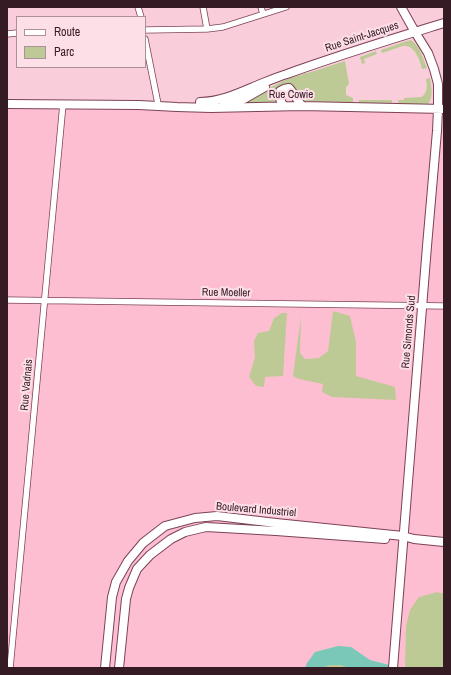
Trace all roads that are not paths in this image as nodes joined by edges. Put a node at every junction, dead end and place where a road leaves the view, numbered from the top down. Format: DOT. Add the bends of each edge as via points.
graph roads {
  1 [pos="203,7"];
  2 [pos="261,7"];
  3 [pos="286,7"];
  4 [pos="401,7"];
  5 [pos="262,14"];
  6 [pos="444,22"];
  7 [pos="208,29"];
  8 [pos="146,30"];
  9 [pos="414,32"];
  10 [pos="146,44"];
  11 [pos="288,73"];
  12 [pos="7,104"];
  13 [pos="63,104"];
  14 [pos="158,104"];
  15 [pos="139,105"];
  16 [pos="284,106"];
  17 [pos="302,106"];
  18 [pos="211,108"];
  19 [pos="441,109"];
  20 [pos="7,300"];
  21 [pos="45,301"];
  22 [pos="422,305"];
  23 [pos="444,306"];
  24 [pos="406,538"];
  25 [pos="444,542"];
  26 [pos="394,664"];
  27 [pos="10,668"];
  28 [pos="104,668"];
  29 [pos="118,668"];
  1 -- 7 [label="street"];
  2 -- 5 [label="street"];
  3 -- 5 [label="street"];
  4 -- 9 [label="street, Rue Simonds Sud"];
  5 -- 7 [label="street" via="223,27"];
  6 -- 9 [label="street, Rue Saint-Jacques"];
  7 -- 8 [label="street"];
  9 -- 11 [label="street, Rue Saint-Jacques"];
  9 -- 19 [label="street, Rue Simonds Sud" via="428,53 434,69"];
  10 -- 14 [label="street"];
  11 -- 14 [label="street, Rue Saint-Jacques" via="220,100"];
  11 -- 18 [label="street, Rue Saint-Jacques" via="244,99"];
  12 -- 13 [label="street, Rue Cowie"];
  13 -- 15 [label="street, Rue Cowie"];
  13 -- 21 [label="street, Rue Vadnais"];
  14 -- 15 [label="street, Rue Cowie"];
  15 -- 18 [label="street, Rue Cowie"];
  16 -- 17 [label="street, Rue Cowie"];
  16 -- 17 [label="street" via="279,96 280,91 289,88"];
  16 -- 18 [label="street, Rue Cowie"];
  17 -- 19 [label="street, Rue Cowie"];
  19 -- 22 [label="street, Rue Simonds Sud"];
  20 -- 21 [label="street, Rue Moeller"];
  21 -- 22 [label="street, Rue Moeller"];
  21 -- 27 [label="street, Rue Vadnais"];
  22 -- 23 [label="street, Rue Moeller"];
  22 -- 24 [label="street, Rue Simonds Sud"];
  24 -- 25 [label="street, Boulevard Industriel"];
  24 -- 26 [label="street, Rue Simonds Sud"];
  24 -- 28 [label="street, Boulevard Industriel" via="217,516 195,518 165,526 143,543 128,561 116,582"];
  24 -- 29 [label="street, Boulevard Industriel" via="206,527 171,538 137,569 129,588"];
}
